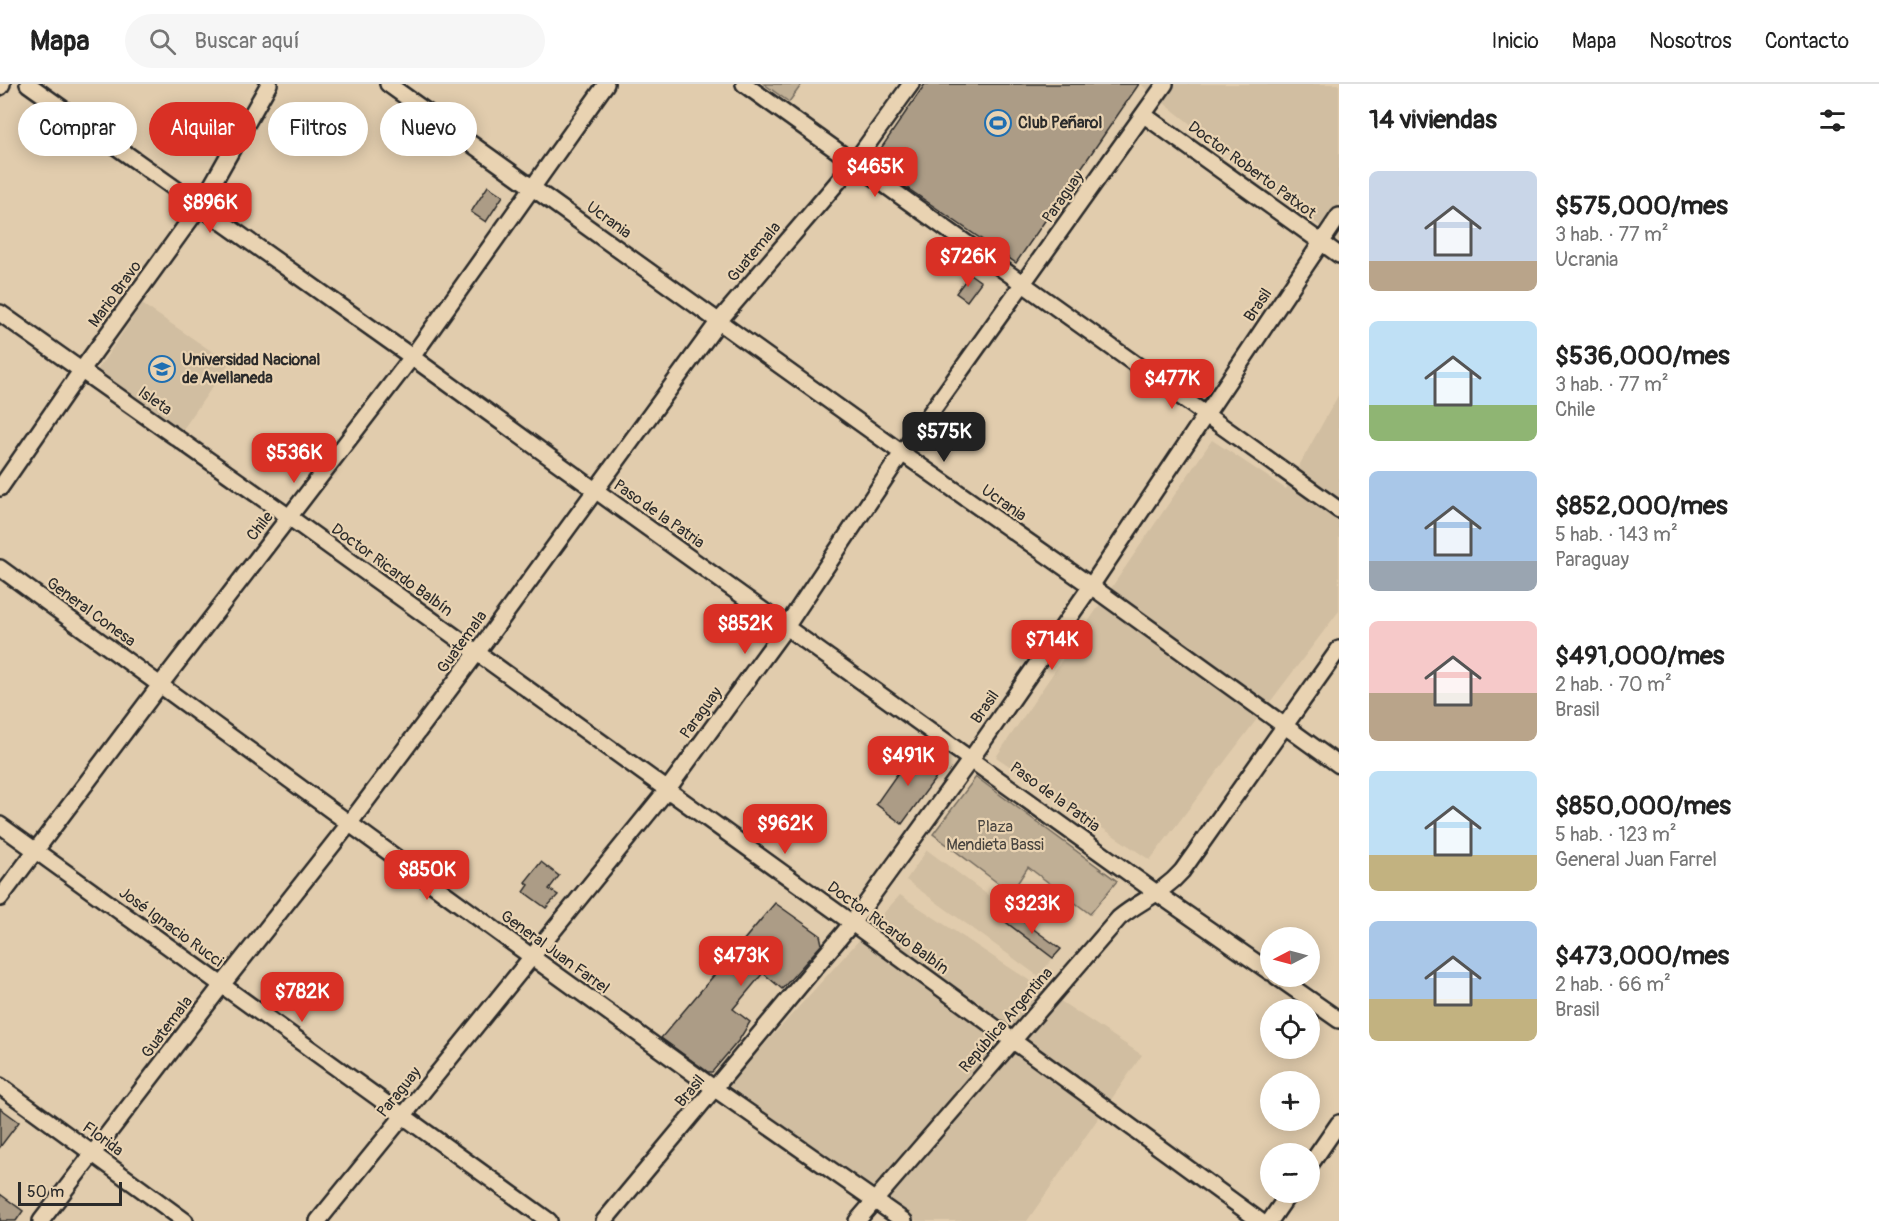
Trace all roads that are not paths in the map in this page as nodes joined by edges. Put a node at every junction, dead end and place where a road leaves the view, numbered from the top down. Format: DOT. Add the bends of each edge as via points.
graph roads {
  1 [pos="28,84"];
  2 [pos="269,84"];
  3 [pos="388,84"];
  4 [pos="606,84"];
  5 [pos="744,84"];
  6 [pos="911,84"];
  7 [pos="1165,84"];
  8 [pos="1144,115"];
  9 [pos="854,163"];
  10 [pos="532,187"];
  11 [pos="200,206"];
  12 [pos="1339,216"];
  13 [pos="1321,242"];
  14 [pos="1339,255"];
  15 [pos="1024,284"];
  16 [pos="0,313"];
  17 [pos="719,321"];
  18 [pos="412,357"];
  19 [pos="81,371"];
  20 [pos="1207,415"];
  21 [pos="902,453"];
  22 [pos="0,488"];
  23 [pos="594,490"];
  24 [pos="1339,510"];
  25 [pos="289,517"];
  26 [pos="0,568"];
  27 [pos="1091,586"];
  28 [pos="786,627"];
  29 [pos="1339,649"];
  30 [pos="476,654"];
  31 [pos="160,685"];
  32 [pos="1284,726"];
  33 [pos="971,759"];
  34 [pos="1339,765"];
  35 [pos="667,790"];
  36 [pos="349,824"];
  37 [pos="0,825"];
  38 [pos="35,851"];
  39 [pos="1158,894"];
  40 [pos="0,898"];
  41 [pos="852,923"];
  42 [pos="532,957"];
  43 [pos="1260,965"];
  44 [pos="222,985"];
  45 [pos="1292,987"];
  46 [pos="1339,1020"];
  47 [pos="1013,1040"];
  48 [pos="0,1086"];
  49 [pos="715,1089"];
  50 [pos="403,1116"];
  51 [pos="1339,1123"];
  52 [pos="1320,1151"];
  53 [pos="93,1154"];
  54 [pos="874,1200"];
  55 [pos="1282,1203"];
  56 [pos="41,1221"];
  57 [pos="185,1221"];
  58 [pos="318,1221"];
  59 [pos="549,1221"];
  60 [pos="604,1221"];
  61 [pos="857,1221"];
  62 [pos="904,1221"];
  63 [pos="1260,1221"];
  64 [pos="1270,1221"];
  1 -- 11 [label="street, Paso de la Patria"];
  2 -- 11 [label="street, Mario Bravo"];
  3 -- 10 [label="street, Ucrania"];
  4 -- 10 [label="street, Chile"];
  5 -- 9 [label="street"];
  6 -- 9 [label="street, Guatemala"];
  7 -- 8 [label="street, Paraguay"];
  8 -- 13 [label="street, Doctor Roberto Patxot"];
  8 -- 15 [label="street, Paraguay"];
  9 -- 15 [label="street"];
  9 -- 17 [label="street, Guatemala"];
  10 -- 17 [label="street, Ucrania"];
  10 -- 18 [label="street, Chile"];
  11 -- 18 [label="street, Paso de la Patria"];
  11 -- 19 [label="street, Mario Bravo"];
  12 -- 13 [label="street, Brasil"];
  13 -- 14 [label="street, Doctor Roberto Patxot"];
  13 -- 20 [label="street, Brasil"];
  15 -- 20 [label="street"];
  15 -- 21 [label="street, Paraguay"];
  16 -- 19 [label="street, Isleta"];
  17 -- 21 [label="street, Ucrania"];
  17 -- 23 [label="street, Guatemala"];
  18 -- 23 [label="street, Paso de la Patria"];
  18 -- 25 [label="street, Chile"];
  19 -- 22 [label="street, Mario Bravo"];
  19 -- 25 [label="street, Isleta"];
  20 -- 24 [label="street"];
  20 -- 27 [label="street, Brasil"];
  21 -- 27 [label="street, Ucrania"];
  21 -- 28 [label="street, Paraguay"];
  23 -- 28 [label="street, Paso de la Patria"];
  23 -- 30 [label="street, Guatemala"];
  25 -- 30 [label="street, Doctor Ricardo Balbín"];
  25 -- 31 [label="street, Chile"];
  26 -- 31 [label="street, General Conesa"];
  27 -- 32 [label="street, Ucrania"];
  27 -- 33 [label="street, Brasil"];
  28 -- 33 [label="street, Paso de la Patria"];
  28 -- 35 [label="street, Paraguay"];
  29 -- 32 [label="street, República Argentina"];
  30 -- 35 [label="street, Doctor Ricardo Balbín"];
  30 -- 36 [label="street, Guatemala"];
  31 -- 36 [label="street, General Juan Farrel"];
  31 -- 38 [label="street, Chile"];
  32 -- 34 [label="street, Ucrania"];
  32 -- 39 [label="street, República Argentina" via="1182,871"];
  33 -- 39 [label="street, Paso de la Patria"];
  33 -- 41 [label="street, Brasil"];
  35 -- 41 [label="street, Doctor Ricardo Balbín"];
  35 -- 42 [label="street, Paraguay"];
  36 -- 42 [label="street, General Juan Farrel"];
  36 -- 44 [label="street, Guatemala"];
  37 -- 38 [label="street, José Ignacio Rucci"];
  38 -- 40 [label="street, Chile"];
  38 -- 44 [label="street, José Ignacio Rucci"];
  39 -- 43 [label="street, Paso de la Patria"];
  39 -- 47 [label="street, República Argentina" via="1119,918"];
  41 -- 47 [label="street, Doctor Ricardo Balbín"];
  41 -- 49 [label="street, Brasil"];
  42 -- 49 [label="street, General Juan Farrel"];
  42 -- 50 [label="street, Paraguay"];
  44 -- 50 [label="street, José Ignacio Rucci"];
  44 -- 53 [label="street, Guatemala"];
  45 -- 46 [label="street"];
  47 -- 54 [label="street, República Argentina"];
  47 -- 63 [label="street, Doctor Ricardo Balbín"];
  48 -- 53 [label="street, Florida"];
  49 -- 54 [label="street, General Juan Farrel"];
  49 -- 60 [label="street, Brasil"];
  50 -- 58 [label="street, Paraguay"];
  50 -- 59 [label="street, José Ignacio Rucci"];
  51 -- 52 [label="street"];
  53 -- 56 [label="street, Guatemala"];
  53 -- 57 [label="street, Florida"];
  54 -- 61 [label="street, República Argentina"];
  54 -- 62 [label="street, General Juan Farrel"];
  55 -- 64 [label="street"];
}
